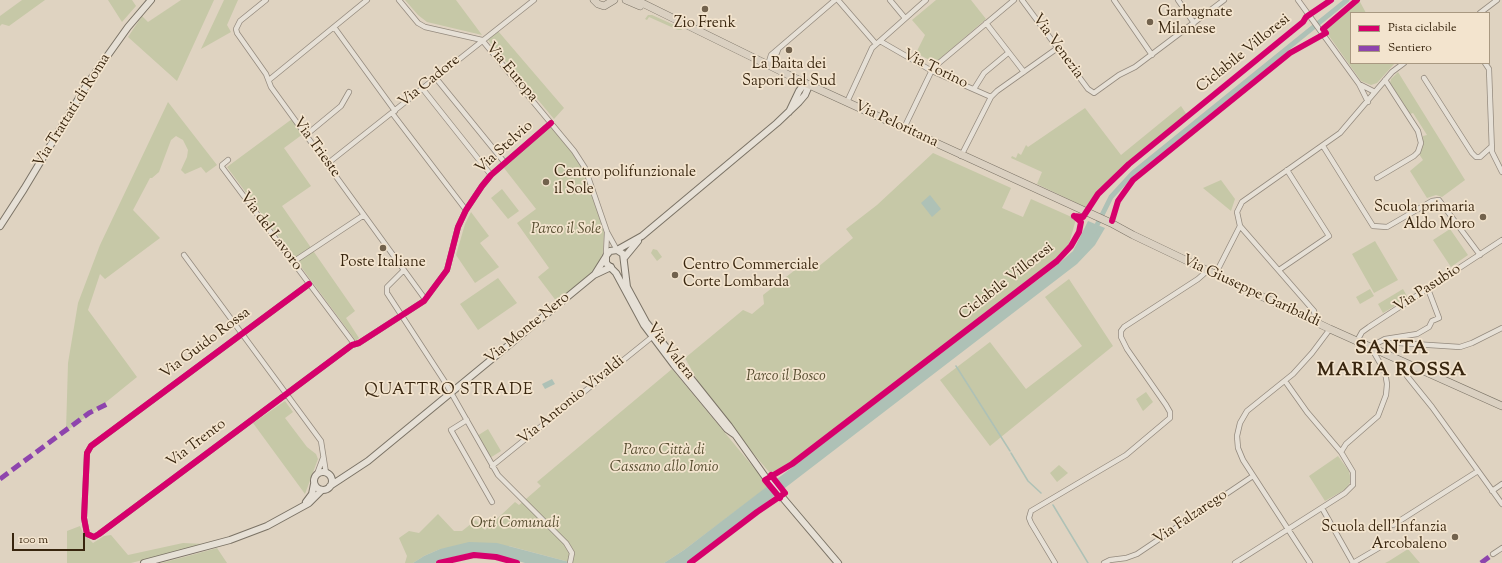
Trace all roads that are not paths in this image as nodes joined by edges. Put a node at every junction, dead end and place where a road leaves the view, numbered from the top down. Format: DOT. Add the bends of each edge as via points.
graph roads {
  1 [pos="151,0"];
  2 [pos="266,0"];
  3 [pos="367,0"];
  4 [pos="399,0"];
  5 [pos="534,0"];
  6 [pos="594,0"];
  7 [pos="615,0"];
  8 [pos="626,0"];
  9 [pos="639,0"];
  10 [pos="825,0"];
  11 [pos="835,0"];
  12 [pos="838,0"];
  13 [pos="890,0"];
  14 [pos="926,0"];
  15 [pos="1014,0"];
  16 [pos="1022,0"];
  17 [pos="1114,0"];
  18 [pos="1178,0"];
  19 [pos="1224,0"];
  20 [pos="1298,0"];
  21 [pos="1498,0"];
  22 [pos="829,5"];
  23 [pos="1481,12"];
  24 [pos="905,18"];
  25 [pos="986,23"];
  26 [pos="1194,23"];
  27 [pos="334,27"];
  28 [pos="707,35"];
  29 [pos="482,40"];
  30 [pos="878,42"];
  31 [pos="1059,47"];
  32 [pos="1008,53"];
  33 [pos="1152,55"];
  34 [pos="1403,64"];
  35 [pos="1486,64"];
  36 [pos="768,65"];
  37 [pos="932,70"];
  38 [pos="1024,72"];
  39 [pos="435,77"];
  40 [pos="1424,78"];
  41 [pos="269,80"];
  42 [pos="1385,80"];
  43 [pos="805,83"];
  44 [pos="1359,84"];
  45 [pos="422,88"];
  46 [pos="974,89"];
  47 [pos="349,92"];
  48 [pos="1375,92"];
  49 [pos="991,97"];
  50 [pos="847,102"];
  51 [pos="1368,102"];
  52 [pos="394,112"];
  53 [pos="552,123"];
  54 [pos="904,128"];
  55 [pos="306,135"];
  56 [pos="1323,146"];
  57 [pos="1491,147"];
  58 [pos="962,156"];
  59 [pos="228,160"];
  60 [pos="328,164"];
  61 [pos="505,164"];
  62 [pos="1287,170"];
  63 [pos="1502,171"];
  64 [pos="491,175"];
  65 [pos="1377,178"];
  66 [pos="466,210"];
  67 [pos="364,215"];
  68 [pos="1110,225"];
  69 [pos="0,226"];
  70 [pos="1240,226"];
  71 [pos="607,232"];
  72 [pos="642,236"];
  73 [pos="1502,240"];
  74 [pos="617,250"];
  75 [pos="184,255"];
  76 [pos="1478,255"];
  77 [pos="606,256"];
  78 [pos="624,260"];
  79 [pos="293,262"];
  80 [pos="611,268"];
  81 [pos="404,270"];
  82 [pos="1279,270"];
  83 [pos="1207,271"];
  84 [pos="594,275"];
  85 [pos="1215,275"];
  86 [pos="309,284"];
  87 [pos="1428,289"];
  88 [pos="425,299"];
  89 [pos="402,315"];
  90 [pos="1316,322"];
  91 [pos="1502,328"];
  92 [pos="1330,329"];
  93 [pos="242,333"];
  94 [pos="652,337"];
  95 [pos="1357,341"];
  96 [pos="1398,343"];
  97 [pos="352,345"];
  98 [pos="1371,347"];
  99 [pos="1409,365"];
  100 [pos="1285,381"];
  101 [pos="450,392"];
  102 [pos="287,394"];
  103 [pos="1502,406"];
  104 [pos="467,420"];
  105 [pos="119,425"];
  106 [pos="734,434"];
  107 [pos="1342,452"];
  108 [pos="324,454"];
  109 [pos="492,466"];
  110 [pos="1478,471"];
  111 [pos="350,473"];
  112 [pos="317,474"];
  113 [pos="327,474"];
  114 [pos="1253,476"];
  115 [pos="314,484"];
  116 [pos="1502,484"];
  117 [pos="330,486"];
  118 [pos="322,490"];
  119 [pos="1492,491"];
  120 [pos="492,502"];
  121 [pos="1502,504"];
  122 [pos="303,507"];
  123 [pos="1322,508"];
  124 [pos="1393,525"];
  125 [pos="1288,529"];
  126 [pos="1382,546"];
  127 [pos="1502,548"];
  128 [pos="1493,554"];
  129 [pos="144,563"];
  130 [pos="570,563"];
  131 [pos="838,563"];
  132 [pos="1056,563"];
  133 [pos="1104,563"];
  134 [pos="1236,563"];
  135 [pos="1310,563"];
  1 -- 69 [label="street, Via Trattati di Roma" via="128,27 88,84"];
  2 -- 41 [label="street, Via Trieste" via="240,21 236,29"];
  3 -- 27 [label="street"];
  4 -- 29 [label="street, Via Europa" via="418,23 425,27"];
  5 -- 29 [label="street, Via Cadore"];
  6 -- 7 [label="main road" via="604,6"];
  8 -- 28 [label="main road, Via Peloritana"];
  9 -- 28 [label="main road, Via Peloritana"];
  10 -- 22 [label="street"];
  11 -- 22 [label="street"];
  12 -- 30 [label="street, Via Torino"];
  13 -- 24 [label="street"];
  14 -- 24 [label="street"];
  15 -- 25 [label="street"];
  16 -- 31 [label="street, Via Venezia"];
  17 -- 33 [label="street"];
  18 -- 26 [label="street"];
  19 -- 26 [label="street"];
  20 -- 44 [label="street"];
  21 -- 23 [label="street"];
  22 -- 36 [label="street" via="780,49 773,62"];
  24 -- 30 [label="street"];
  25 -- 32 [label="street"];
  25 -- 37 [label="street"];
  26 -- 33 [label="street"];
  27 -- 41 [label="street"];
  27 -- 52 [label="street"];
  28 -- 36 [label="main road, Via Peloritana"];
  29 -- 39 [label="street, Via Cadore"];
  29 -- 53 [label="street, Via Europa"];
  30 -- 37 [label="street, Via Torino"];
  30 -- 50 [label="street" via="869,54"];
  31 -- 33 [label="street, Via Venezia" via="1088,89 1094,93"];
  31 -- 38 [label="street"];
  32 -- 38 [label="street"];
  32 -- 46 [label="street" via="984,73"];
  34 -- 42 [label="street"];
  35 -- 57 [label="street" via="1488,69"];
  36 -- 43 [label="main road, Via Peloritana"];
  37 -- 46 [label="street, Via Torino"];
  37 -- 54 [label="street"];
  38 -- 49 [label="street"];
  39 -- 45 [label="street, Via Cadore"];
  39 -- 61 [label="street"];
  40 -- 57 [label="street" via="1474,155 1480,157"];
  41 -- 55 [label="street, Via Trieste"];
  42 -- 48 [label="street"];
  42 -- 65 [label="street" via="1418,132 1421,142 1414,156"];
  43 -- 50 [label="main road, Via Peloritana"];
  43 -- 72 [label="street" via="808,88 805,96 789,112"];
  44 -- 48 [label="street"];
  44 -- 51 [label="street"];
  45 -- 52 [label="street, Via Cadore"];
  45 -- 64 [label="street"];
  46 -- 49 [label="street, Via Torino"];
  47 -- 55 [label="street" via="341,106"];
  48 -- 51 [label="street"];
  49 -- 58 [label="street"];
  50 -- 54 [label="main road, Via Peloritana"];
  51 -- 56 [label="street" via="1340,134"];
  52 -- 60 [label="street, Via Cadore"];
  52 -- 66 [label="street"];
  53 -- 61 [label="street, Via Stelvio"];
  53 -- 71 [label="street, Via Europa" via="585,168"];
  54 -- 58 [label="main road, Via Peloritana"];
  55 -- 60 [label="street, Via Trieste"];
  56 -- 62 [label="street"];
  56 -- 76 [label="street" via="1373,226 1387,227 1432,201 1441,201"];
  57 -- 63 [label="street"];
  58 -- 68 [label="main road, Via Peloritana"];
  59 -- 79 [label="street, Via del Lavoro" via="222,167"];
  60 -- 67 [label="street, Via Trieste"];
  61 -- 64 [label="street, Via Stelvio"];
  62 -- 70 [label="street" via="1242,202 1237,212"];
  62 -- 82 [label="street" via="1329,236"];
  64 -- 66 [label="street, Via Stelvio"];
  66 -- 88 [label="street, Via Stelvio" via="447,270"];
  67 -- 79 [label="street"];
  67 -- 81 [label="street, Via Trieste"];
  68 -- 83 [label="main road, Via Giuseppe Garibaldi"];
  70 -- 82 [label="street"];
  70 -- 85 [label="street"];
  71 -- 74 [label="street, Via Europa"];
  71 -- 77 [label="street, Via Europa"];
  72 -- 74 [label="street"];
  72 -- 78 [label="street"];
  73 -- 76 [label="street, Via Pasubio"];
  74 -- 77 [label="street" via="611,250"];
  74 -- 78 [label="street" via="622,253"];
  75 -- 93 [label="street"];
  76 -- 87 [label="street, Via Pasubio"];
  77 -- 80 [label="street" via="606,263"];
  77 -- 84 [label="street, Via Monte Nero"];
  78 -- 80 [label="street" via="619,267"];
  78 -- 106 [label="street, Via Valera" via="627,287 646,322"];
  79 -- 86 [label="street, Via del Lavoro"];
  80 -- 84 [label="street, Via Monte Nero"];
  80 -- 94 [label="street, Via Valera"];
  81 -- 88 [label="street, Via Trieste"];
  81 -- 89 [label="street" via="386,290"];
  82 -- 90 [label="street" via="1314,311"];
  83 -- 85 [label="main road, Via Giuseppe Garibaldi"];
  83 -- 132 [label="street" via="1124,327 1121,337 1166,405 1170,412 1169,420 1129,453 1030,513 1031,523"];
  84 -- 101 [label="street, Via Monte Nero"];
  85 -- 90 [label="main road, Via Giuseppe Garibaldi"];
  86 -- 93 [label="street, Via Guido Rossa"];
  86 -- 97 [label="street, Via del Lavoro" via="352,341"];
  87 -- 95 [label="street, Via Pasubio" via="1362,332"];
  87 -- 98 [label="street" via="1439,318 1417,334 1385,339"];
  88 -- 89 [label="street, Via Trento"];
  89 -- 97 [label="street, Via Trento"];
  89 -- 101 [label="street"];
  90 -- 92 [label="main road, Via Giuseppe Garibaldi"];
  91 -- 96 [label="street" via="1472,344 1460,347"];
  92 -- 95 [label="main road, Via Giuseppe Garibaldi"];
  92 -- 100 [label="street" via="1312,353"];
  93 -- 102 [label="street"];
  93 -- 105 [label="street, Via Guido Rossa"];
  94 -- 106 [label="street, Via Valera" via="727,429"];
  94 -- 109 [label="street, Via Antonio Vivaldi"];
  95 -- 98 [label="main road, Via Giuseppe Garibaldi"];
  97 -- 102 [label="street, Via Trento"];
  98 -- 99 [label="main road, Via Giuseppe Garibaldi"];
  98 -- 107 [label="street" via="1386,375 1385,400 1375,420 1346,444"];
  99 -- 103 [label="main road, Via Giuseppe Garibaldi"];
  99 -- 110 [label="street" via="1407,376"];
  100 -- 107 [label="street" via="1312,418"];
  100 -- 114 [label="street" via="1250,408 1239,426 1236,439 1238,448"];
  101 -- 104 [label="street"];
  101 -- 111 [label="street, Via Monte Nero" via="394,440"];
  102 -- 105 [label="street, Via Trento" via="99,534 90,536 85,530 84,518 87,453 91,446"];
  102 -- 108 [label="street" via="321,441"];
  104 -- 109 [label="street"];
  104 -- 120 [label="street" via="451,430"];
  106 -- 131 [label="street, Via Valera"];
  107 -- 123 [label="street" via="1353,472 1353,485"];
  108 -- 112 [label="street"];
  108 -- 113 [label="street"];
  109 -- 130 [label="street" via="566,543 571,551"];
  110 -- 119 [label="street"];
  110 -- 124 [label="street"];
  111 -- 113 [label="street" via="336,476"];
  111 -- 117 [label="street, Via Monte Nero"];
  112 -- 113 [label="street"];
  112 -- 115 [label="street"];
  113 -- 117 [label="street" via="331,480"];
  114 -- 125 [label="street"];
  114 -- 133 [label="street, Via Falzarego" via="1144,549 1130,557"];
  115 -- 118 [label="street"];
  115 -- 122 [label="street" via="312,494"];
  116 -- 119 [label="street"];
  117 -- 118 [label="street"];
  118 -- 122 [label="street"];
  119 -- 121 [label="street"];
  122 -- 129 [label="street" via="267,526 230,540"];
  123 -- 125 [label="street"];
  123 -- 126 [label="street" via="1353,563"];
  125 -- 134 [label="street"];
  125 -- 135 [label="street"];
  127 -- 128 [label="street"];
}
